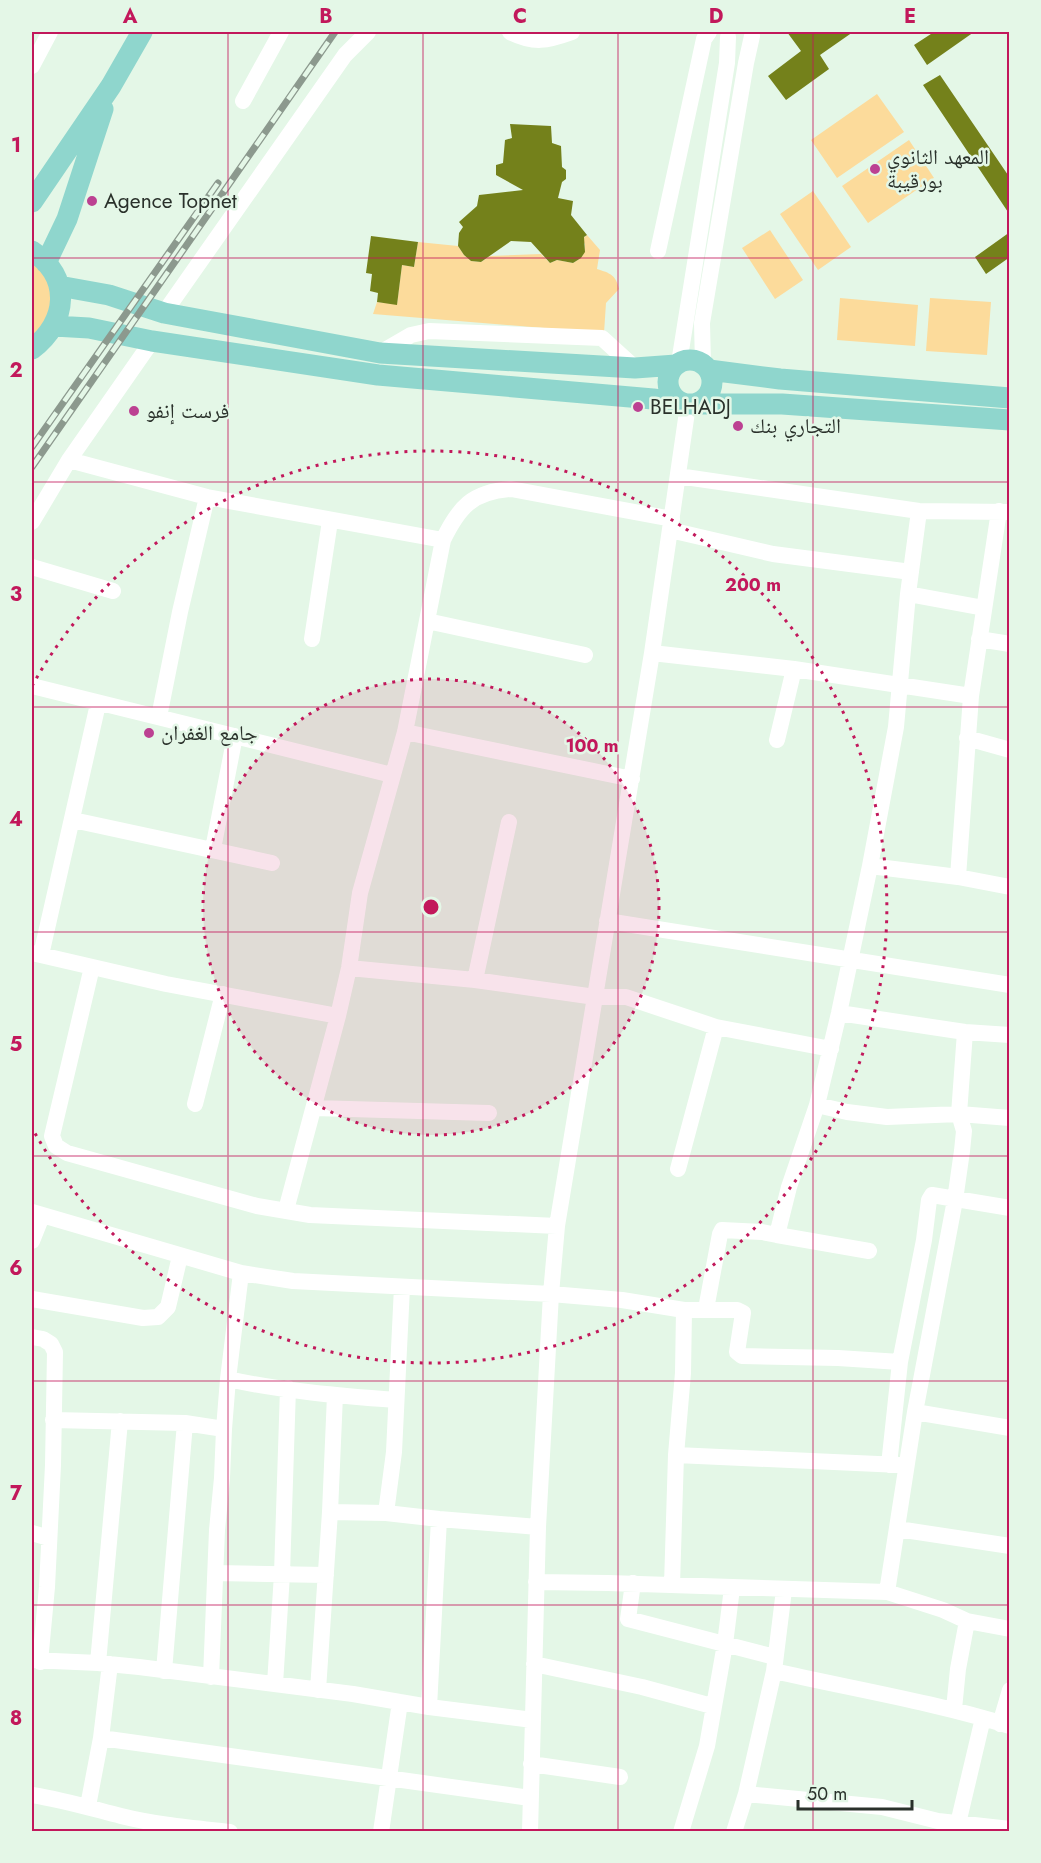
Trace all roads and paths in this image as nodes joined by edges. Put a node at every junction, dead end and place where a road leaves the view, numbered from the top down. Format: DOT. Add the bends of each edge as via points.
graph roads {
  1 [pos="50,32"];
  2 [pos="142,32"];
  3 [pos="281,32"];
  4 [pos="368,32"];
  5 [pos="510,32"];
  6 [pos="573,32"];
  7 [pos="708,32"];
  8 [pos="754,33"];
  9 [pos="727,34"];
  10 [pos="32,66"];
  11 [pos="111,86"];
  12 [pos="243,101"];
  13 [pos="32,202"];
  14 [pos="658,251"];
  15 [pos="39,257"];
  16 [pos="59,286"];
  17 [pos="160,311"];
  18 [pos="54,326"];
  19 [pos="152,341"];
  20 [pos="32,349"];
  21 [pos="678,364"];
  22 [pos="706,367"];
  23 [pos="1010,398"];
  24 [pos="688,404"];
  25 [pos="1010,420"];
  26 [pos="69,460"];
  27 [pos="678,476"];
  28 [pos="207,497"];
  29 [pos="919,511"];
  30 [pos="1004,512"];
  31 [pos="330,521"];
  32 [pos="32,522"];
  33 [pos="671,525"];
  34 [pos="443,540"];
  35 [pos="32,567"];
  36 [pos="910,572"];
  37 [pos="113,591"];
  38 [pos="908,594"];
  39 [pos="984,608"];
  40 [pos="427,621"];
  41 [pos="312,639"];
  42 [pos="979,639"];
  43 [pos="1010,644"];
  44 [pos="652,653"];
  45 [pos="585,655"];
  46 [pos="794,669"];
  47 [pos="32,686"];
  48 [pos="899,686"];
  49 [pos="971,696"];
  50 [pos="98,704"];
  51 [pos="159,717"];
  52 [pos="405,732"];
  53 [pos="235,736"];
  54 [pos="967,738"];
  55 [pos="777,740"];
  56 [pos="1010,750"];
  57 [pos="392,775"];
  58 [pos="632,779"];
  59 [pos="73,820"];
  60 [pos="509,822"];
  61 [pos="213,849"];
  62 [pos="272,863"];
  63 [pos="870,866"];
  64 [pos="958,877"];
  65 [pos="1010,887"];
  66 [pos="607,921"];
  67 [pos="36,954"];
  68 [pos="850,959"];
  69 [pos="92,968"];
  70 [pos="349,968"];
  71 [pos="475,980"];
  72 [pos="1010,985"];
  73 [pos="223,994"];
  74 [pos="595,997"];
  75 [pos="839,1013"];
  76 [pos="338,1016"];
  77 [pos="716,1027"];
  78 [pos="965,1032"];
  79 [pos="1010,1035"];
  80 [pos="831,1049"];
  81 [pos="195,1104"];
  82 [pos="817,1105"];
  83 [pos="314,1108"];
  84 [pos="489,1113"];
  85 [pos="959,1114"];
  86 [pos="1010,1118"];
  87 [pos="678,1169"];
  88 [pos="955,1200"];
  89 [pos="1010,1208"];
  90 [pos="286,1210"];
  91 [pos="37,1214"];
  92 [pos="557,1227"];
  93 [pos="777,1235"];
  94 [pos="32,1241"];
  95 [pos="869,1251"];
  96 [pos="180,1256"];
  97 [pos="241,1273"];
  98 [pos="402,1287"];
  99 [pos="550,1294"];
  100 [pos="32,1299"];
  101 [pos="706,1309"];
  102 [pos="684,1310"];
  103 [pos="32,1337"];
  104 [pos="900,1362"];
  105 [pos="228,1378"];
  106 [pos="288,1388"];
  107 [pos="335,1395"];
  108 [pos="396,1401"];
  109 [pos="915,1413"];
  110 [pos="53,1420"];
  111 [pos="120,1421"];
  112 [pos="185,1423"];
  113 [pos="1010,1428"];
  114 [pos="224,1429"];
  115 [pos="676,1455"];
  116 [pos="889,1465"];
  117 [pos="906,1466"];
  118 [pos="330,1512"];
  119 [pos="386,1513"];
  120 [pos="439,1519"];
  121 [pos="538,1527"];
  122 [pos="898,1529"];
  123 [pos="32,1533"];
  124 [pos="49,1538"];
  125 [pos="1010,1546"];
  126 [pos="216,1573"];
  127 [pos="282,1574"];
  128 [pos="326,1575"];
  129 [pos="536,1582"];
  130 [pos="633,1583"];
  131 [pos="672,1585"];
  132 [pos="732,1588"];
  133 [pos="784,1590"];
  134 [pos="887,1592"];
  135 [pos="967,1621"];
  136 [pos="1010,1629"];
  137 [pos="725,1644"];
  138 [pos="36,1661"];
  139 [pos="104,1664"];
  140 [pos="775,1664"];
  141 [pos="534,1665"];
  142 [pos="164,1671"];
  143 [pos="211,1677"];
  144 [pos="275,1684"];
  145 [pos="318,1690"];
  146 [pos="1010,1690"];
  147 [pos="400,1702"];
  148 [pos="712,1706"];
  149 [pos="429,1707"];
  150 [pos="954,1709"];
  151 [pos="983,1718"];
  152 [pos="533,1720"];
  153 [pos="1005,1725"];
  154 [pos="101,1738"];
  155 [pos="531,1764"];
  156 [pos="620,1777"];
  157 [pos="389,1778"];
  158 [pos="746,1794"];
  159 [pos="32,1795"];
  160 [pos="530,1798"];
  161 [pos="88,1806"];
  162 [pos="167,1828"];
  163 [pos="957,1828"];
  164 [pos="1010,1829"];
  165 [pos="230,1832"];
  166 [pos="381,1832"];
  167 [pos="530,1832"];
  168 [pos="681,1832"];
  169 [pos="734,1832"];
  1 -- 10 [label="street"];
  2 -- 11 [label="main road"];
  3 -- 12 [label="street"];
  4 -- 17 [label="street" via="345,55"];
  5 -- 6 [label="street" via="540,41"];
  7 -- 14 [label="street"];
  8 -- 9 [label="street" via="740,43"];
  8 -- 22 [label="street" via="702,323"];
  9 -- 21 [label="street" via="728,63"];
  11 -- 13 [label="main road"];
  11 -- 15 [label="main road" via="67,219"];
  15 -- 16 [label="main road"];
  16 -- 17 [label="main road" via="109,295"];
  16 -- 18 [label="main road" via="60,307"];
  17 -- 21 [label="main road" via="380,353 635,368"];
  18 -- 19 [label="main road" via="89,328"];
  18 -- 20 [label="main road"];
  19 -- 24 [label="main road" via="378,375"];
  19 -- 26 [label="street"];
  21 -- 22 [label="main road" via="690,360"];
  21 -- 24 [label="main road" via="668,376 668,389 676,400"];
  22 -- 23 [label="main road" via="780,378"];
  22 -- 24 [label="main road" via="712,377 711,391 707,397"];
  24 -- 25 [label="main road" via="782,404"];
  24 -- 27 [label="street"];
  26 -- 28 [label="street"];
  26 -- 32 [label="street"];
  27 -- 29 [label="street"];
  27 -- 33 [label="street"];
  28 -- 31 [label="street"];
  28 -- 51 [label="street"];
  29 -- 30 [label="street"];
  29 -- 36 [label="street"];
  30 -- 39 [label="street"];
  31 -- 34 [label="street"];
  31 -- 41 [label="street"];
  33 -- 34 [label="street" via="511,489 497,490 466,504"];
  33 -- 36 [label="street" via="773,554"];
  33 -- 44 [label="street"];
  34 -- 40 [label="street"];
  35 -- 37 [label="street"];
  36 -- 38 [label="street"];
  38 -- 39 [label="street"];
  38 -- 48 [label="street"];
  39 -- 42 [label="street"];
  40 -- 45 [label="street"];
  40 -- 52 [label="street"];
  42 -- 43 [label="street"];
  42 -- 49 [label="street"];
  44 -- 46 [label="street"];
  44 -- 58 [label="street"];
  46 -- 48 [label="street"];
  46 -- 55 [label="street"];
  47 -- 50 [label="street"];
  48 -- 49 [label="street"];
  48 -- 63 [label="street" via="896,727"];
  49 -- 54 [label="street"];
  50 -- 51 [label="street"];
  50 -- 59 [label="street"];
  51 -- 53 [label="street"];
  52 -- 57 [label="street"];
  52 -- 58 [label="street"];
  53 -- 57 [label="street"];
  53 -- 61 [label="street"];
  54 -- 56 [label="street"];
  54 -- 64 [label="street"];
  57 -- 70 [label="street" via="360,893"];
  58 -- 66 [label="street"];
  59 -- 61 [label="street"];
  59 -- 67 [label="street"];
  60 -- 71 [label="street"];
  61 -- 62 [label="street"];
  63 -- 64 [label="street"];
  63 -- 68 [label="street"];
  64 -- 65 [label="street"];
  66 -- 68 [label="street"];
  66 -- 74 [label="street"];
  67 -- 69 [label="street"];
  68 -- 72 [label="street"];
  68 -- 75 [label="street"];
  69 -- 73 [label="street"];
  69 -- 90 [label="street" via="52,1136 56,1146 67,1153 257,1206"];
  70 -- 71 [label="street"];
  70 -- 76 [label="street"];
  71 -- 74 [label="street"];
  73 -- 76 [label="street"];
  73 -- 81 [label="street"];
  74 -- 77 [label="street" via="626,997"];
  74 -- 92 [label="street"];
  75 -- 78 [label="street"];
  75 -- 80 [label="street"];
  76 -- 83 [label="street"];
  77 -- 80 [label="street"];
  77 -- 87 [label="street"];
  78 -- 79 [label="street"];
  78 -- 85 [label="street"];
  80 -- 82 [label="street"];
  82 -- 85 [label="street" via="887,1117"];
  82 -- 93 [label="street"];
  83 -- 84 [label="street"];
  83 -- 90 [label="street"];
  85 -- 86 [label="street"];
  85 -- 88 [label="street" via="964,1131"];
  88 -- 89 [label="street"];
  88 -- 104 [label="street" via="932,1195 929,1200"];
  88 -- 109 [label="street"];
  90 -- 92 [label="street" via="310,1215"];
  91 -- 94 [label="street"];
  91 -- 96 [label="street"];
  92 -- 99 [label="street"];
  93 -- 95 [label="street"];
  93 -- 101 [label="street" via="722,1230"];
  96 -- 97 [label="street"];
  96 -- 100 [label="street" via="168,1307 158,1317 143,1318"];
  97 -- 98 [label="street" via="293,1281"];
  97 -- 105 [label="street"];
  98 -- 99 [label="street"];
  98 -- 108 [label="street"];
  99 -- 102 [label="street"];
  99 -- 121 [label="street"];
  101 -- 102 [label="street"];
  101 -- 104 [label="street" via="743,1313 737,1352 742,1356"];
  102 -- 115 [label="street"];
  103 -- 110 [label="street" via="51,1344 55,1352"];
  104 -- 116 [label="street"];
  105 -- 106 [label="street"];
  105 -- 114 [label="street"];
  106 -- 107 [label="street"];
  106 -- 127 [label="street"];
  107 -- 108 [label="street"];
  107 -- 118 [label="street"];
  108 -- 119 [label="street"];
  109 -- 113 [label="street"];
  109 -- 117 [label="street"];
  110 -- 111 [label="street"];
  110 -- 124 [label="street"];
  111 -- 112 [label="street"];
  111 -- 139 [label="street"];
  112 -- 114 [label="street"];
  112 -- 142 [label="street"];
  114 -- 126 [label="street"];
  115 -- 116 [label="street"];
  115 -- 131 [label="street"];
  116 -- 117 [label="street"];
  117 -- 122 [label="street"];
  118 -- 119 [label="street"];
  118 -- 128 [label="street"];
  119 -- 120 [label="street"];
  120 -- 121 [label="street"];
  120 -- 149 [label="street"];
  121 -- 129 [label="street"];
  122 -- 125 [label="street"];
  122 -- 134 [label="street"];
  123 -- 124 [label="street"];
  124 -- 138 [label="street" via="47,1587"];
  126 -- 127 [label="street"];
  126 -- 143 [label="street"];
  127 -- 128 [label="street"];
  127 -- 144 [label="street"];
  128 -- 145 [label="street"];
  129 -- 130 [label="street"];
  129 -- 141 [label="street"];
  130 -- 131 [label="street"];
  130 -- 137 [label="street" via="628,1619"];
  131 -- 132 [label="street"];
  132 -- 133 [label="street"];
  132 -- 137 [label="street"];
  133 -- 134 [label="street"];
  133 -- 140 [label="street"];
  134 -- 135 [label="street"];
  135 -- 136 [label="street"];
  135 -- 150 [label="street"];
  137 -- 140 [label="street"];
  137 -- 148 [label="street"];
  138 -- 139 [label="street"];
  139 -- 142 [label="street"];
  139 -- 154 [label="street"];
  140 -- 150 [label="street" via="886,1696"];
  140 -- 158 [label="street"];
  141 -- 148 [label="street"];
  141 -- 152 [label="street"];
  142 -- 143 [label="street"];
  143 -- 144 [label="street"];
  144 -- 145 [label="street"];
  145 -- 147 [label="street"];
  146 -- 153 [label="street"];
  147 -- 149 [label="street"];
  147 -- 157 [label="street"];
  148 -- 168 [label="street" via="707,1746"];
  149 -- 152 [label="street"];
  150 -- 151 [label="street"];
  151 -- 153 [label="street"];
  151 -- 163 [label="street"];
  152 -- 155 [label="street"];
  154 -- 157 [label="street"];
  154 -- 161 [label="street"];
  155 -- 156 [label="street"];
  155 -- 160 [label="street"];
  157 -- 160 [label="street"];
  157 -- 166 [label="street"];
  158 -- 163 [label="street" via="882,1807"];
  158 -- 169 [label="street"];
  159 -- 161 [label="street"];
  160 -- 167 [label="street"];
  161 -- 162 [label="street"];
  162 -- 165 [label="street"];
  163 -- 164 [label="street"];
}
